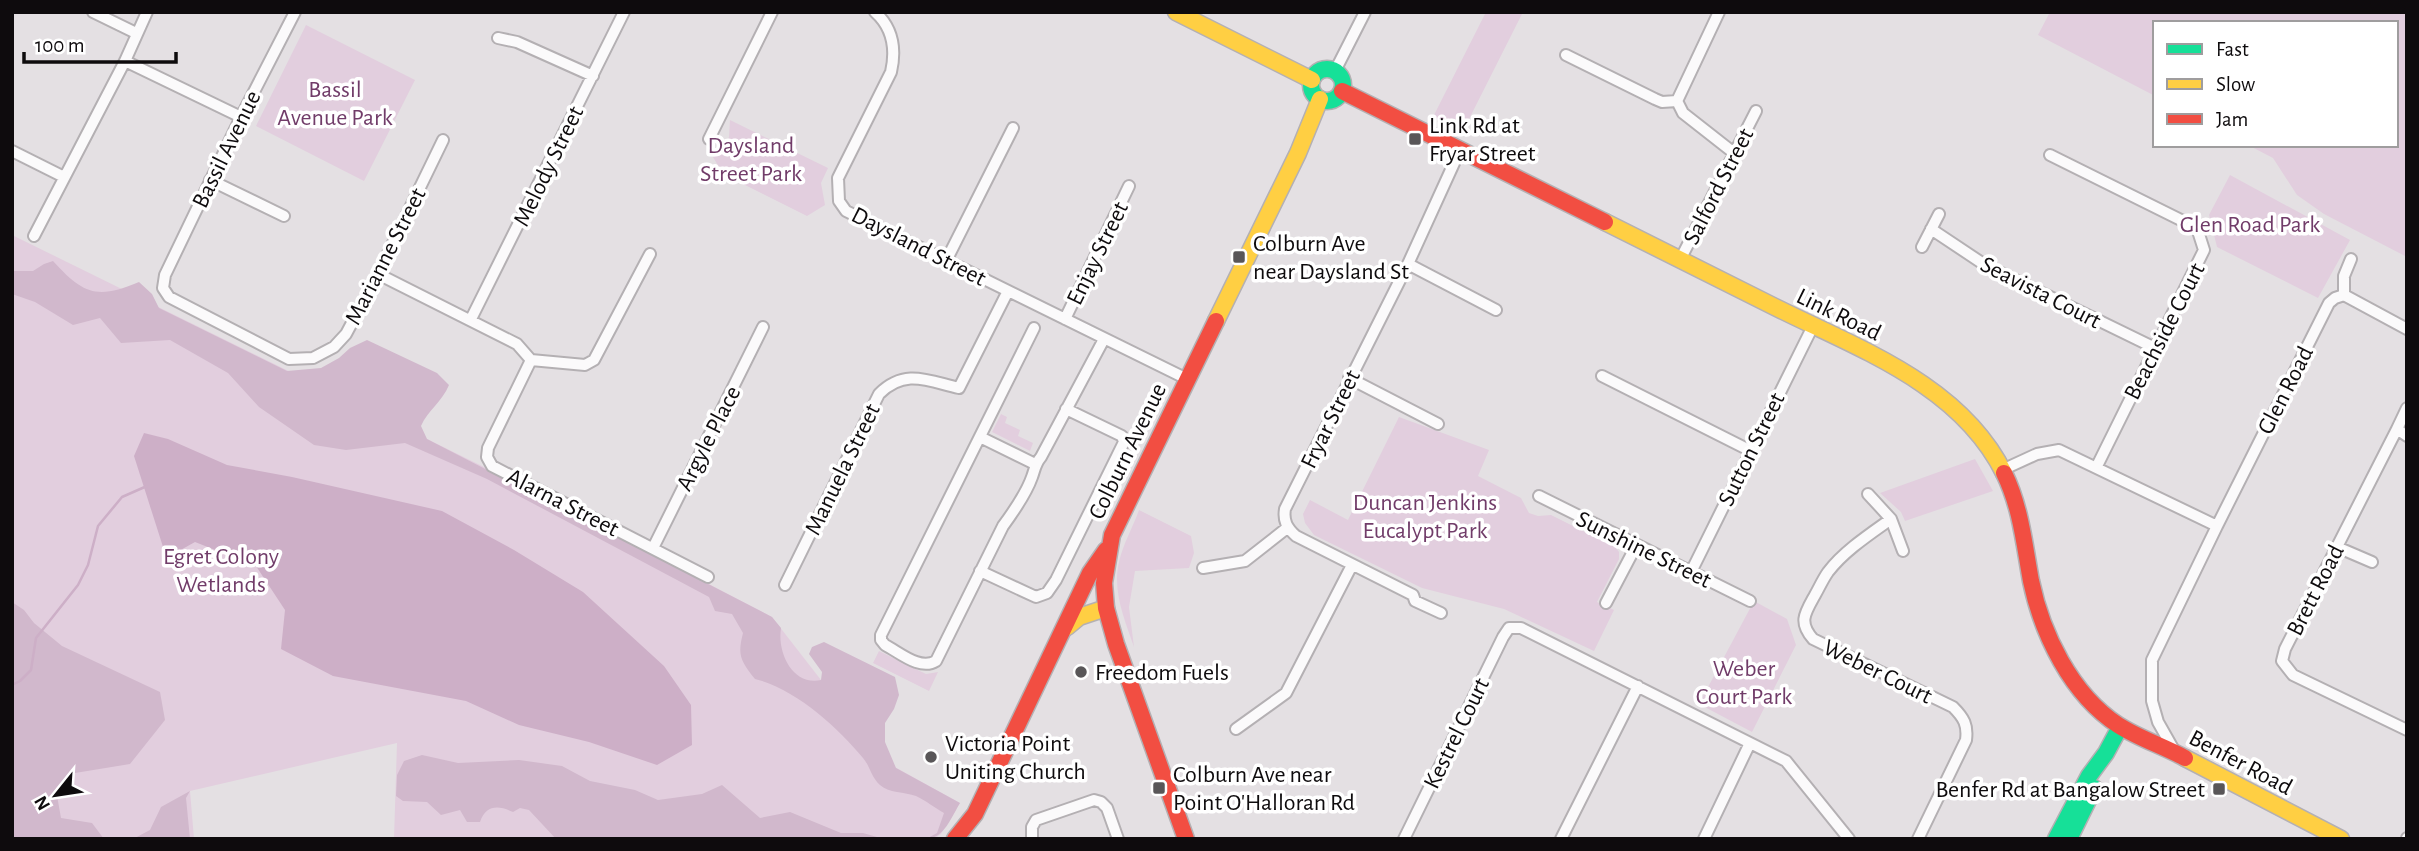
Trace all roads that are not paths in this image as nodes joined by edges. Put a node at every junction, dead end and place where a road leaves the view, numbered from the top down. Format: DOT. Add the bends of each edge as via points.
graph roads {
  1 [pos="93,12"];
  2 [pos="147,12"];
  3 [pos="295,12"];
  4 [pos="624,12"];
  5 [pos="772,12"];
  6 [pos="875,12"];
  7 [pos="1176,12"];
  8 [pos="1365,12"];
  9 [pos="1719,12"];
  10 [pos="136,33"];
  11 [pos="498,38"];
  12 [pos="1566,55"];
  13 [pos="125,61"];
  14 [pos="1335,71"];
  15 [pos="593,76"];
  16 [pos="1312,80"];
  17 [pos="1342,91"];
  18 [pos="1320,99"];
  19 [pos="1677,101"];
  20 [pos="1756,111"];
  21 [pos="241,117"];
  22 [pos="1013,128"];
  23 [pos="709,139"];
  24 [pos="443,141"];
  25 [pos="1460,150"];
  26 [pos="12,151"];
  27 [pos="1734,153"];
  28 [pos="2050,155"];
  29 [pos="64,177"];
  30 [pos="210,180"];
  31 [pos="1129,186"];
  32 [pos="1939,214"];
  33 [pos="284,216"];
  34 [pos="1931,229"];
  35 [pos="34,236"];
  36 [pos="1922,247"];
  37 [pos="650,254"];
  38 [pos="2351,259"];
  39 [pos="1680,260"];
  40 [pos="946,261"];
  41 [pos="1408,264"];
  42 [pos="378,274"];
  43 [pos="163,288"];
  44 [pos="1008,291"];
  45 [pos="2344,295"];
  46 [pos="1496,310"];
  47 [pos="471,319"];
  48 [pos="1065,319"];
  49 [pos="1813,326"];
  50 [pos="763,327"];
  51 [pos="1034,328"];
  52 [pos="2407,328"];
  53 [pos="1104,339"];
  54 [pos="2155,348"];
  55 [pos="531,360"];
  56 [pos="1602,376"];
  57 [pos="1349,378"];
  58 [pos="1187,380"];
  59 [pos="1066,408"];
  60 [pos="2407,408"];
  61 [pos="1438,424"];
  62 [pos="2396,429"];
  63 [pos="2407,436"];
  64 [pos="980,437"];
  65 [pos="1749,450"];
  66 [pos="1035,464"];
  67 [pos="2097,467"];
  68 [pos="2002,470"];
  69 [pos="1868,494"];
  70 [pos="1539,496"];
  71 [pos="1891,519"];
  72 [pos="2217,526"];
  73 [pos="1287,528"];
  74 [pos="1636,546"];
  75 [pos="2337,547"];
  76 [pos="653,548"];
  77 [pos="1108,548"];
  78 [pos="1903,551"];
  79 [pos="2372,562"];
  80 [pos="1352,565"];
  81 [pos="1203,568"];
  82 [pos="980,571"];
  83 [pos="1691,572"];
  84 [pos="708,577"];
  85 [pos="785,585"];
  86 [pos="1749,601"];
  87 [pos="1606,604"];
  88 [pos="1106,608"];
  89 [pos="1441,613"];
  90 [pos="1065,628"];
  91 [pos="1638,686"];
  92 [pos="2120,727"];
  93 [pos="1236,729"];
  94 [pos="2407,730"];
  95 [pos="1750,743"];
  96 [pos="2175,752"];
  97 [pos="2106,753"];
  98 [pos="2336,838"];
  99 [pos="955,839"];
  100 [pos="1032,839"];
  101 [pos="1118,839"];
  102 [pos="1186,839"];
  103 [pos="1404,839"];
  104 [pos="1562,839"];
  105 [pos="1704,839"];
  106 [pos="1849,839"];
  107 [pos="1918,839"];
  108 [pos="2056,839"];
  109 [pos="2069,839"];
  1 -- 10 [label="street"];
  2 -- 10 [label="street"];
  3 -- 21 [label="street, Bassil Avenue"];
  4 -- 15 [label="street, Melody Street"];
  5 -- 23 [label="street"];
  6 -- 40 [label="street, Daysland Street" via="887,27 894,57 891,72 838,178 839,201 846,211"];
  7 -- 16 [label="street"];
  8 -- 14 [label="street"];
  9 -- 19 [label="street"];
  10 -- 13 [label="street"];
  11 -- 15 [label="street"];
  12 -- 19 [label="street" via="1662,102"];
  13 -- 21 [label="street"];
  13 -- 29 [label="street"];
  14 -- 16 [label="street" via="1321,70"];
  14 -- 17 [label="street" via="1343,82"];
  15 -- 47 [label="street, Melody Street"];
  16 -- 18 [label="street" via="1313,93"];
  17 -- 18 [label="street" via="1330,101"];
  17 -- 25 [label="street, Link Road"];
  18 -- 58 [label="street, Colburn Avenue"];
  19 -- 27 [label="street" via="1683,113"];
  20 -- 27 [label="street, Salford Street"];
  21 -- 30 [label="street, Bassil Avenue"];
  22 -- 40 [label="street"];
  24 -- 42 [label="street, Marianne Street"];
  25 -- 39 [label="street, Link Road"];
  25 -- 41 [label="street, Fryar Street"];
  26 -- 29 [label="street"];
  27 -- 39 [label="street, Salford Street"];
  28 -- 54 [label="street, Beachside Court" via="2197,228 2204,250"];
  29 -- 35 [label="street"];
  30 -- 33 [label="street"];
  30 -- 43 [label="street, Bassil Avenue"];
  31 -- 48 [label="street, Enjay Street"];
  32 -- 34 [label="street"];
  34 -- 36 [label="street"];
  34 -- 54 [label="street, Seavista Court" via="1985,265"];
  37 -- 55 [label="street" via="594,360 584,365"];
  38 -- 45 [label="street" via="2344,276"];
  39 -- 49 [label="street, Link Road"];
  40 -- 44 [label="street, Daysland Street"];
  41 -- 46 [label="street"];
  41 -- 57 [label="street, Fryar Street"];
  42 -- 43 [label="street, Marianne Street" via="346,334 313,358 289,359 169,297"];
  42 -- 47 [label="street"];
  44 -- 48 [label="street, Daysland Street"];
  44 -- 85 [label="street, Manuela Street" via="959,388 911,377 898,379 879,394"];
  45 -- 52 [label="street"];
  45 -- 72 [label="street, Glen Road" via="2329,303"];
  47 -- 55 [label="street" via="517,344"];
  48 -- 53 [label="street, Daysland Street"];
  49 -- 65 [label="street, Sutton Street"];
  49 -- 68 [label="street, Link Road" via="1898,368 1944,398 1984,440"];
  50 -- 76 [label="street, Argyle Place"];
  51 -- 64 [label="street"];
  53 -- 58 [label="street, Daysland Street"];
  53 -- 59 [label="street"];
  54 -- 67 [label="street, Beachside Court"];
  55 -- 76 [label="street, Alarna Street" via="488,448 492,466"];
  56 -- 65 [label="street"];
  57 -- 61 [label="street"];
  57 -- 73 [label="street, Fryar Street" via="1285,509"];
  58 -- 77 [label="street, Colburn Avenue"];
  59 -- 66 [label="street"];
  59 -- 82 [label="street" via="1122,436 1124,442 1056,580 1047,593 1036,597"];
  60 -- 62 [label="street, Brett Road"];
  62 -- 63 [label="street"];
  62 -- 75 [label="street, Brett Road"];
  64 -- 66 [label="street"];
  64 -- 82 [label="street" via="881,639 885,645 922,665 936,661"];
  65 -- 83 [label="street, Sutton Street"];
  66 -- 82 [label="street"];
  67 -- 68 [label="street" via="2059,450 2037,454"];
  67 -- 72 [label="street"];
  68 -- 92 [label="street, Link Road" via="2018,509 2041,618 2074,679"];
  69 -- 71 [label="street"];
  70 -- 74 [label="street, Sunshine Street"];
  71 -- 78 [label="street"];
  71 -- 107 [label="street, Weber Court" via="1829,571 1804,621 1813,639 1953,707 1962,716 1968,728 1966,740"];
  72 -- 96 [label="street, Glen Road" via="2152,660 2152,701"];
  73 -- 80 [label="street"];
  73 -- 81 [label="street" via="1245,561"];
  74 -- 83 [label="street, Sunshine Street"];
  74 -- 87 [label="street"];
  75 -- 79 [label="street"];
  75 -- 94 [label="street, Brett Road" via="2282,661 2293,674"];
  76 -- 84 [label="street, Alarna Street"];
  77 -- 88 [label="street, Colburn Avenue"];
  77 -- 90 [label="street" via="1090,573"];
  80 -- 89 [label="street"];
  80 -- 93 [label="street" via="1286,693"];
  83 -- 86 [label="street, Sunshine Street"];
  88 -- 90 [label="street" via="1079,617"];
  88 -- 102 [label="street, Colburn Avenue"];
  90 -- 99 [label="street" via="975,814"];
  91 -- 95 [label="street"];
  91 -- 103 [label="street, Kestrel Court" via="1521,628 1509,628"];
  91 -- 104 [label="street"];
  92 -- 96 [label="street, Benfer Road"];
  92 -- 97 [label="street"];
  95 -- 105 [label="street"];
  95 -- 106 [label="street" via="1786,761"];
  96 -- 98 [label="street, Benfer Road"];
  97 -- 108 [label="street"];
  97 -- 109 [label="street"];
  100 -- 101 [label="street" via="1036,820 1094,800 1107,808"];
}
